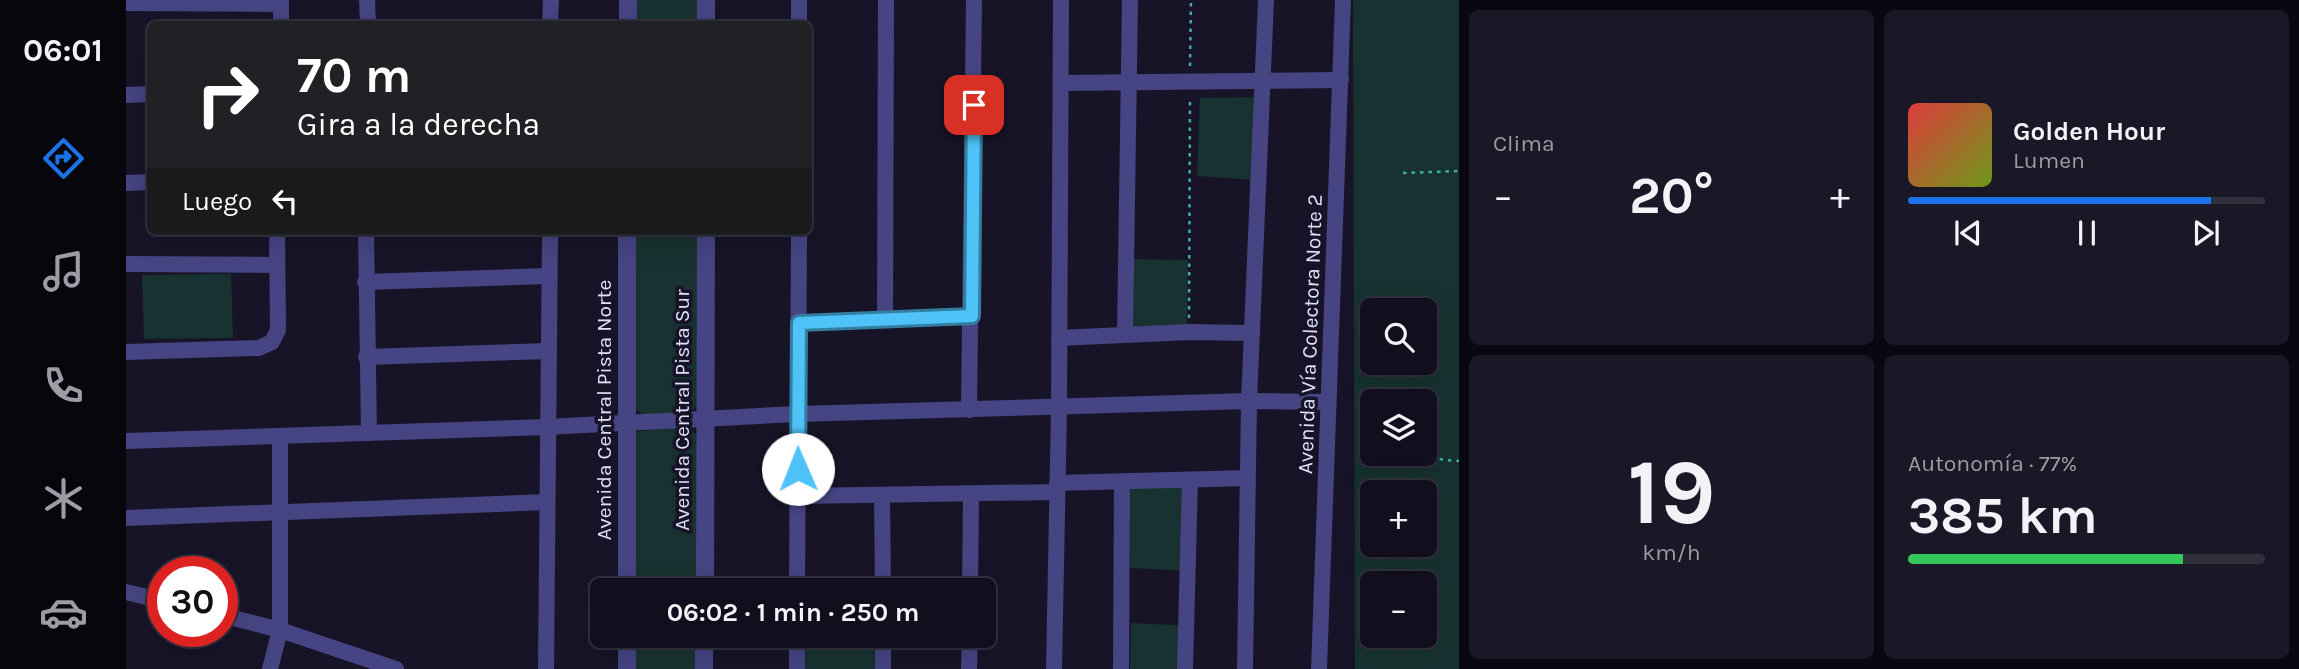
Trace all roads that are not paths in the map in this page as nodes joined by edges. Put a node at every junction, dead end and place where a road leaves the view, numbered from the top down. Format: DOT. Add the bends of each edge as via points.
graph roads {
  1 [pos="367,0"];
  2 [pos="551,0"];
  3 [pos="628,0"];
  4 [pos="706,0"];
  5 [pos="799,0"];
  6 [pos="886,0"];
  7 [pos="974,0"];
  8 [pos="1061,0"];
  9 [pos="1130,0"];
  10 [pos="1266,0"];
  11 [pos="1343,0"];
  12 [pos="281,2"];
  13 [pos="126,4"];
  14 [pos="281,21"];
  15 [pos="368,21"];
  16 [pos="550,21"];
  17 [pos="628,21"];
  18 [pos="706,21"];
  19 [pos="799,21"];
  20 [pos="1264,79"];
  21 [pos="1341,80"];
  22 [pos="1129,81"];
  23 [pos="1062,83"];
  24 [pos="147,94"];
  25 [pos="126,95"];
  26 [pos="147,182"];
  27 [pos="126,183"];
  28 [pos="277,235"];
  29 [pos="366,235"];
  30 [pos="550,235"];
  31 [pos="627,235"];
  32 [pos="706,235"];
  33 [pos="799,235"];
  34 [pos="126,264"];
  35 [pos="276,265"];
  36 [pos="549,276"];
  37 [pos="365,282"];
  38 [pos="972,316"];
  39 [pos="886,319"];
  40 [pos="799,323"];
  41 [pos="1251,332"];
  42 [pos="1125,334"];
  43 [pos="1059,338"];
  44 [pos="549,351"];
  45 [pos="126,352"];
  46 [pos="366,357"];
  47 [pos="1248,401"];
  48 [pos="1327,402"];
  49 [pos="1059,409"];
  50 [pos="969,410"];
  51 [pos="797,414"];
  52 [pos="705,418"];
  53 [pos="627,422"];
  54 [pos="547,427"];
  55 [pos="369,433"];
  56 [pos="280,436"];
  57 [pos="126,441"];
  58 [pos="1247,478"];
  59 [pos="1190,480"];
  60 [pos="1122,482"];
  61 [pos="1057,487"];
  62 [pos="882,495"];
  63 [pos="971,495"];
  64 [pos="798,496"];
  65 [pos="547,502"];
  66 [pos="282,511"];
  67 [pos="126,518"];
  68 [pos="627,578"];
  69 [pos="705,578"];
  70 [pos="797,578"];
  71 [pos="883,578"];
  72 [pos="970,578"];
  73 [pos="126,592"];
  74 [pos="147,597"];
  75 [pos="238,619"];
  76 [pos="281,630"];
  77 [pos="627,648"];
  78 [pos="704,648"];
  79 [pos="797,648"];
  80 [pos="883,648"];
  81 [pos="970,648"];
  82 [pos="270,669"];
  83 [pos="396,669"];
  84 [pos="546,669"];
  85 [pos="627,669"];
  86 [pos="704,669"];
  87 [pos="797,669"];
  88 [pos="883,669"];
  89 [pos="969,669"];
  90 [pos="1054,669"];
  91 [pos="1121,669"];
  92 [pos="1185,669"];
  93 [pos="1245,669"];
  94 [pos="1319,669"];
  1 -- 15 [label="street"];
  2 -- 16 [label="street"];
  3 -- 17 [label="street"];
  4 -- 18 [label="street"];
  5 -- 19 [label="street"];
  6 -- 39 [label="street"];
  7 -- 38 [label="street"];
  8 -- 23 [label="street"];
  9 -- 22 [label="street"];
  10 -- 20 [label="street"];
  11 -- 21 [label="street, Avenida Vía Colectora Norte 2"];
  12 -- 13 [label="street"];
  12 -- 14 [label="street"];
  20 -- 21 [label="street"];
  20 -- 22 [label="street"];
  20 -- 41 [label="street"];
  21 -- 48 [label="street, Avenida Vía Colectora Norte 2"];
  22 -- 23 [label="street"];
  22 -- 42 [label="street"];
  23 -- 43 [label="street"];
  24 -- 25 [label="street"];
  26 -- 27 [label="street"];
  28 -- 35 [label="street"];
  29 -- 37 [label="street"];
  30 -- 36 [label="street"];
  31 -- 53 [label="street, Avenida Central Pista Norte"];
  32 -- 52 [label="street, Avenida Central Pista Sur"];
  33 -- 40 [label="street"];
  34 -- 35 [label="street"];
  35 -- 45 [label="street" via="278,330 272,342 259,348"];
  36 -- 37 [label="street"];
  36 -- 44 [label="street"];
  37 -- 46 [label="street"];
  38 -- 39 [label="street"];
  38 -- 50 [label="street"];
  39 -- 40 [label="street"];
  40 -- 51 [label="street"];
  41 -- 42 [label="street"];
  41 -- 47 [label="street"];
  42 -- 43 [label="street"];
  43 -- 49 [label="street"];
  44 -- 46 [label="street"];
  44 -- 54 [label="street"];
  46 -- 55 [label="street"];
  47 -- 48 [label="street"];
  47 -- 49 [label="street"];
  47 -- 58 [label="street"];
  48 -- 94 [label="street, Avenida Vía Colectora Norte 2"];
  49 -- 50 [label="street"];
  49 -- 61 [label="street"];
  50 -- 51 [label="street"];
  51 -- 52 [label="street"];
  51 -- 64 [label="street"];
  52 -- 53 [label="street"];
  52 -- 69 [label="street, Avenida Central Pista Sur"];
  53 -- 54 [label="street"];
  53 -- 68 [label="street, Avenida Central Pista Norte"];
  54 -- 55 [label="street"];
  54 -- 65 [label="street"];
  55 -- 56 [label="street"];
  56 -- 57 [label="street"];
  56 -- 66 [label="street"];
  58 -- 59 [label="street"];
  58 -- 93 [label="street"];
  59 -- 60 [label="street"];
  59 -- 92 [label="street"];
  60 -- 61 [label="street"];
  60 -- 91 [label="street"];
  61 -- 63 [label="street"];
  61 -- 90 [label="street"];
  62 -- 63 [label="street"];
  62 -- 64 [label="street"];
  62 -- 71 [label="street"];
  63 -- 72 [label="street"];
  64 -- 70 [label="street"];
  65 -- 66 [label="street"];
  65 -- 84 [label="street"];
  66 -- 67 [label="street"];
  66 -- 76 [label="street"];
  73 -- 74 [label="street"];
  75 -- 76 [label="street"];
  76 -- 82 [label="street"];
  76 -- 83 [label="street"];
  77 -- 85 [label="street"];
  78 -- 86 [label="street"];
  79 -- 87 [label="street"];
  80 -- 88 [label="street"];
  81 -- 89 [label="street"];
}
